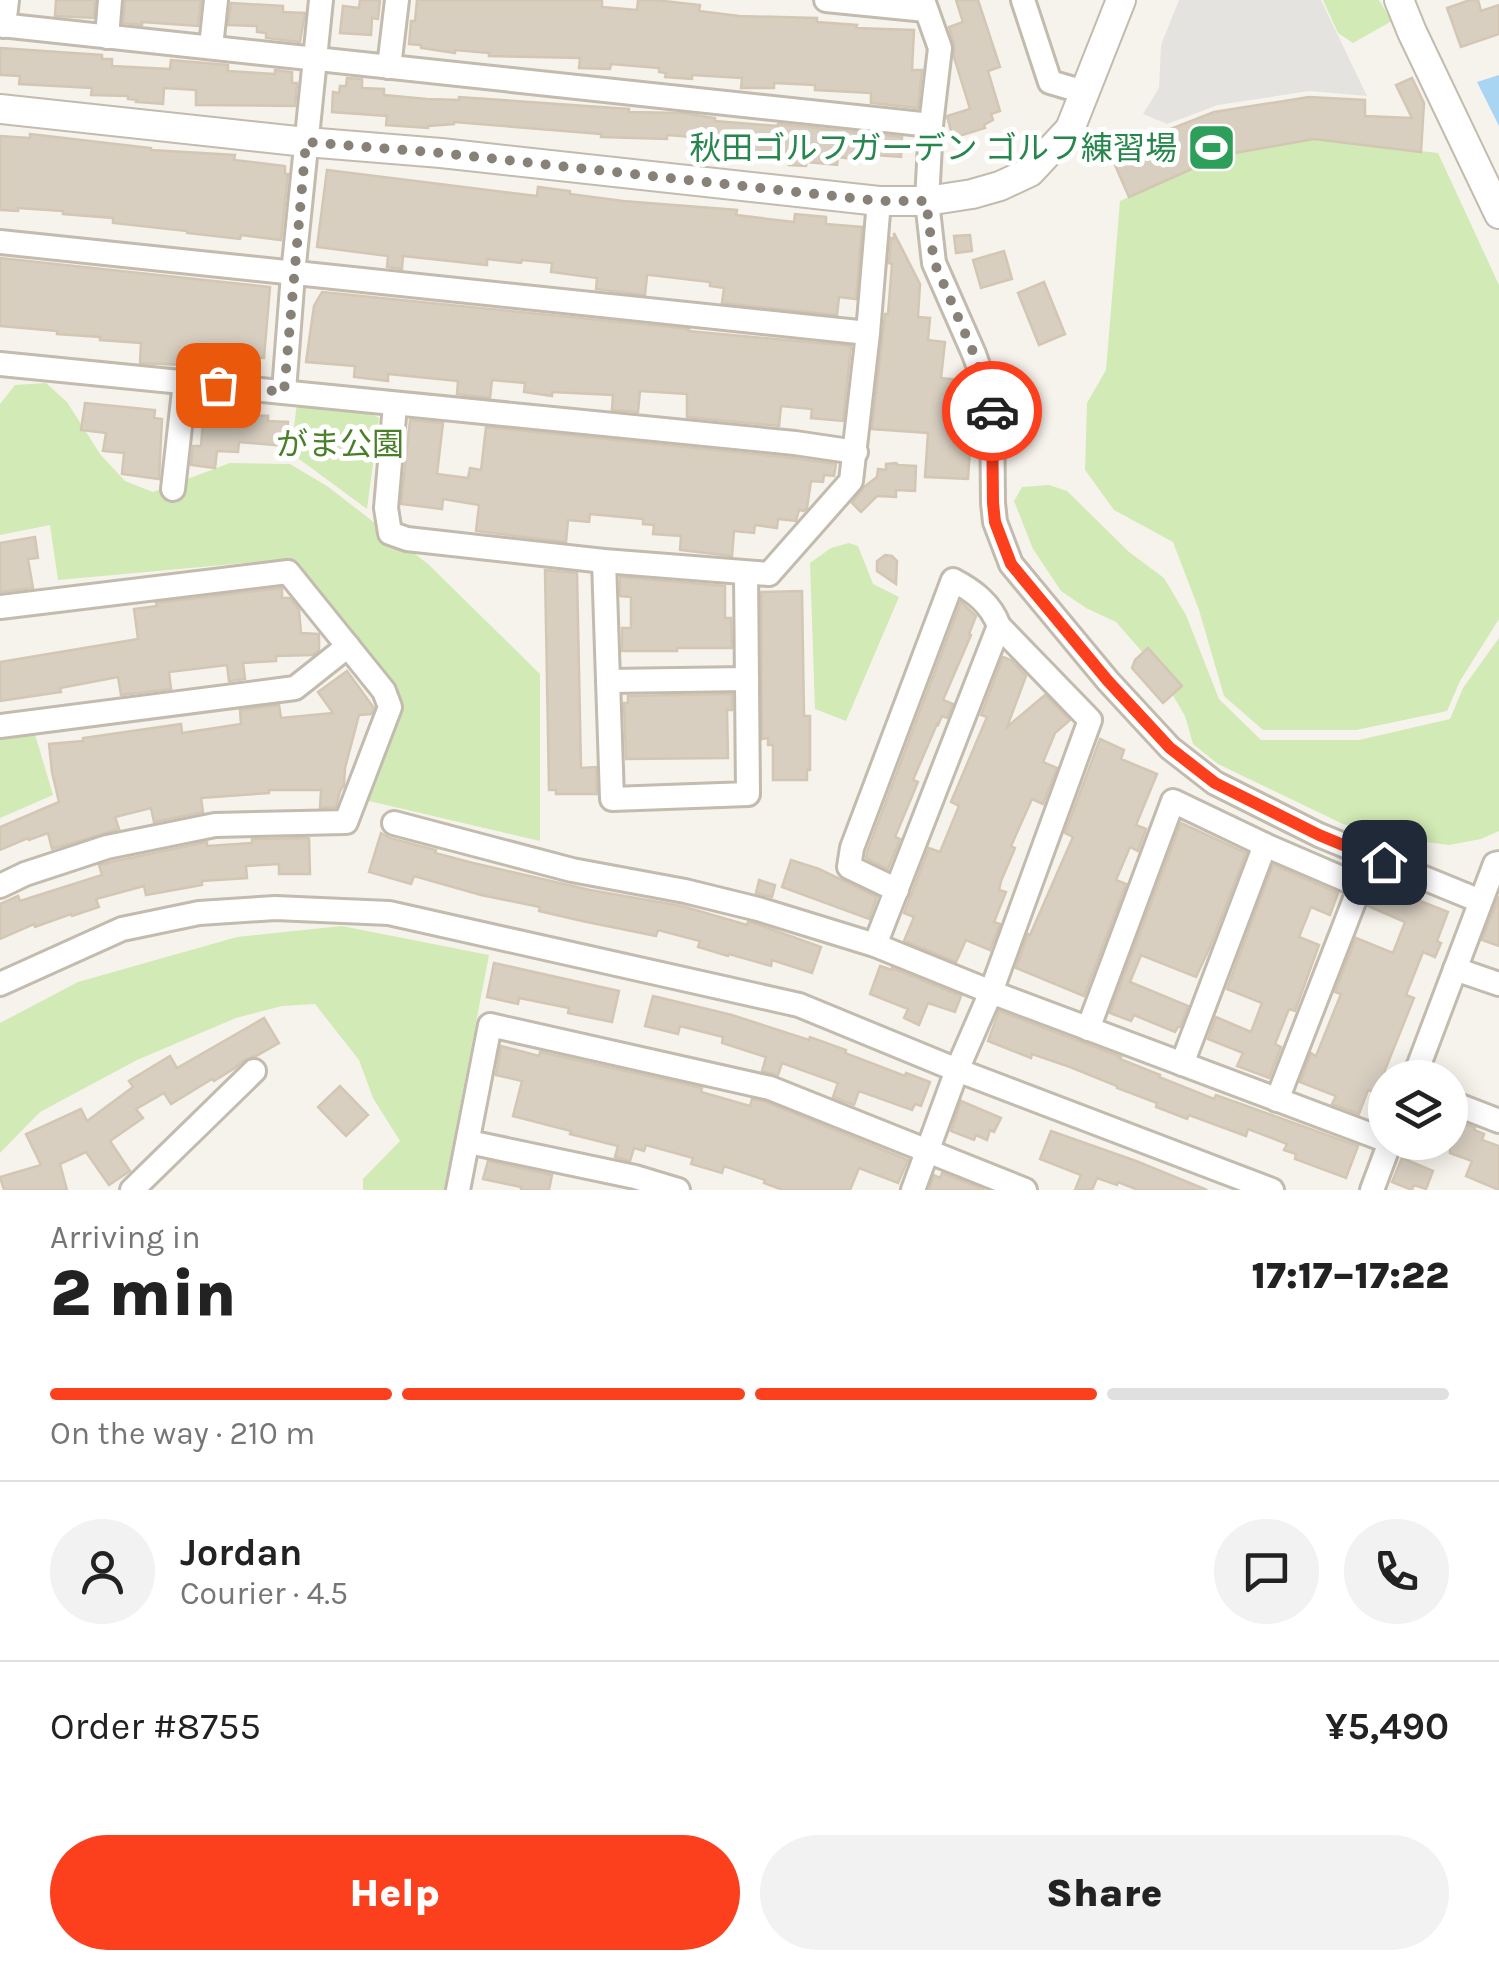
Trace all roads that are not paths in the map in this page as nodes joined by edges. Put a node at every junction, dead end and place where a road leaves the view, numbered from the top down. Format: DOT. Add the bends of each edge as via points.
graph roads {
  1 [pos="6,0"];
  2 [pos="110,0"];
  3 [pos="216,0"];
  4 [pos="321,0"];
  5 [pos="397,0"];
  6 [pos="826,0"];
  7 [pos="1022,0"];
  8 [pos="1121,0"];
  9 [pos="1399,0"];
  10 [pos="924,5"];
  11 [pos="2,26"];
  12 [pos="107,36"];
  13 [pos="212,48"];
  14 [pos="315,58"];
  15 [pos="390,67"];
  16 [pos="1084,92"];
  17 [pos="0,110"];
  18 [pos="930,125"];
  19 [pos="306,142"];
  20 [pos="879,201"];
  21 [pos="926,201"];
  22 [pos="1499,214"];
  23 [pos="0,242"];
  24 [pos="292,274"];
  25 [pos="868,333"];
  26 [pos="1,367"];
  27 [pos="185,382"];
  28 [pos="284,392"];
  29 [pos="395,405"];
  30 [pos="856,452"];
  31 [pos="173,488"];
  32 [pos="604,561"];
  33 [pos="746,574"];
  34 [pos="0,607"];
  35 [pos="999,626"];
  36 [pos="348,646"];
  37 [pos="747,679"];
  38 [pos="608,681"];
  39 [pos="0,726"];
  40 [pos="394,823"];
  41 [pos="1265,845"];
  42 [pos="1499,863"];
  43 [pos="0,886"];
  44 [pos="897,890"];
  45 [pos="1480,901"];
  46 [pos="875,944"];
  47 [pos="1455,969"];
  48 [pos="0,984"];
  49 [pos="1499,984"];
  50 [pos="991,992"];
  51 [pos="1088,1029"];
  52 [pos="1421,1060"];
  53 [pos="1182,1064"];
  54 [pos="956,1070"];
  55 [pos="254,1071"];
  56 [pos="1277,1100"];
  57 [pos="1468,1109"];
  58 [pos="1499,1121"];
  59 [pos="1368,1134"];
  60 [pos="469,1142"];
  61 [pos="927,1151"];
  62 [pos="1381,1160"];
  63 [pos="132,1190"];
  64 [pos="458,1190"];
  65 [pos="678,1190"];
  66 [pos="913,1190"];
  67 [pos="1025,1190"];
  68 [pos="1272,1190"];
  69 [pos="1372,1190"];
  1 -- 11 [label="street"];
  2 -- 12 [label="street"];
  3 -- 13 [label="street"];
  4 -- 14 [label="street"];
  5 -- 15 [label="street"];
  6 -- 10 [label="street"];
  7 -- 16 [label="street" via="1050,82"];
  8 -- 16 [label="street"];
  9 -- 22 [label="street"];
  10 -- 18 [label="street" via="940,48"];
  11 -- 12 [label="street"];
  12 -- 13 [label="street"];
  13 -- 14 [label="street"];
  14 -- 15 [label="street"];
  14 -- 19 [label="street"];
  15 -- 18 [label="street"];
  16 -- 21 [label="street" via="1070,129 1030,172 972,194"];
  17 -- 19 [label="street"];
  18 -- 21 [label="street"];
  19 -- 20 [label="street"];
  19 -- 24 [label="street"];
  20 -- 21 [label="street"];
  20 -- 25 [label="street"];
  21 -- 45 [label="street" via="934,262 992,404 995,522 1011,564 1036,596 1170,748 1215,783 1319,835"];
  23 -- 24 [label="street"];
  24 -- 25 [label="street"];
  24 -- 28 [label="street"];
  25 -- 30 [label="street"];
  26 -- 27 [label="street"];
  27 -- 28 [label="street"];
  27 -- 31 [label="street"];
  28 -- 29 [label="street"];
  29 -- 30 [label="street"];
  29 -- 32 [label="street" via="386,508 390,534"];
  30 -- 33 [label="street" via="851,481 769,574"];
  32 -- 33 [label="street"];
  32 -- 38 [label="street"];
  33 -- 37 [label="street"];
  34 -- 36 [label="street" via="288,572"];
  35 -- 44 [label="street"];
  35 -- 44 [label="street" via="994,612 953,580 852,848 849,867"];
  35 -- 50 [label="street" via="1090,720"];
  36 -- 39 [label="street" via="294,688"];
  36 -- 43 [label="street" via="390,707 346,822 215,825 107,847"];
  37 -- 38 [label="street"];
  37 -- 38 [label="street" via="748,794 612,799"];
  40 -- 46 [label="street" via="572,870 684,890"];
  41 -- 51 [label="street" via="1173,800"];
  41 -- 53 [label="street"];
  41 -- 56 [label="street" via="1360,886"];
  42 -- 45 [label="street"];
  44 -- 46 [label="street"];
  45 -- 47 [label="street"];
  46 -- 50 [label="street"];
  47 -- 49 [label="street"];
  47 -- 52 [label="street"];
  48 -- 54 [label="street" via="122,929 199,913 389,913 800,1005"];
  50 -- 51 [label="street"];
  50 -- 54 [label="street"];
  51 -- 53 [label="street"];
  53 -- 56 [label="street"];
  54 -- 61 [label="street"];
  54 -- 68 [label="street"];
  55 -- 63 [label="street"];
  56 -- 59 [label="street"];
  57 -- 58 [label="street"];
  60 -- 61 [label="street" via="490,1026 770,1088"];
  60 -- 64 [label="street"];
  60 -- 65 [label="street"];
  61 -- 66 [label="street"];
  61 -- 67 [label="street"];
  62 -- 69 [label="street"];
}
